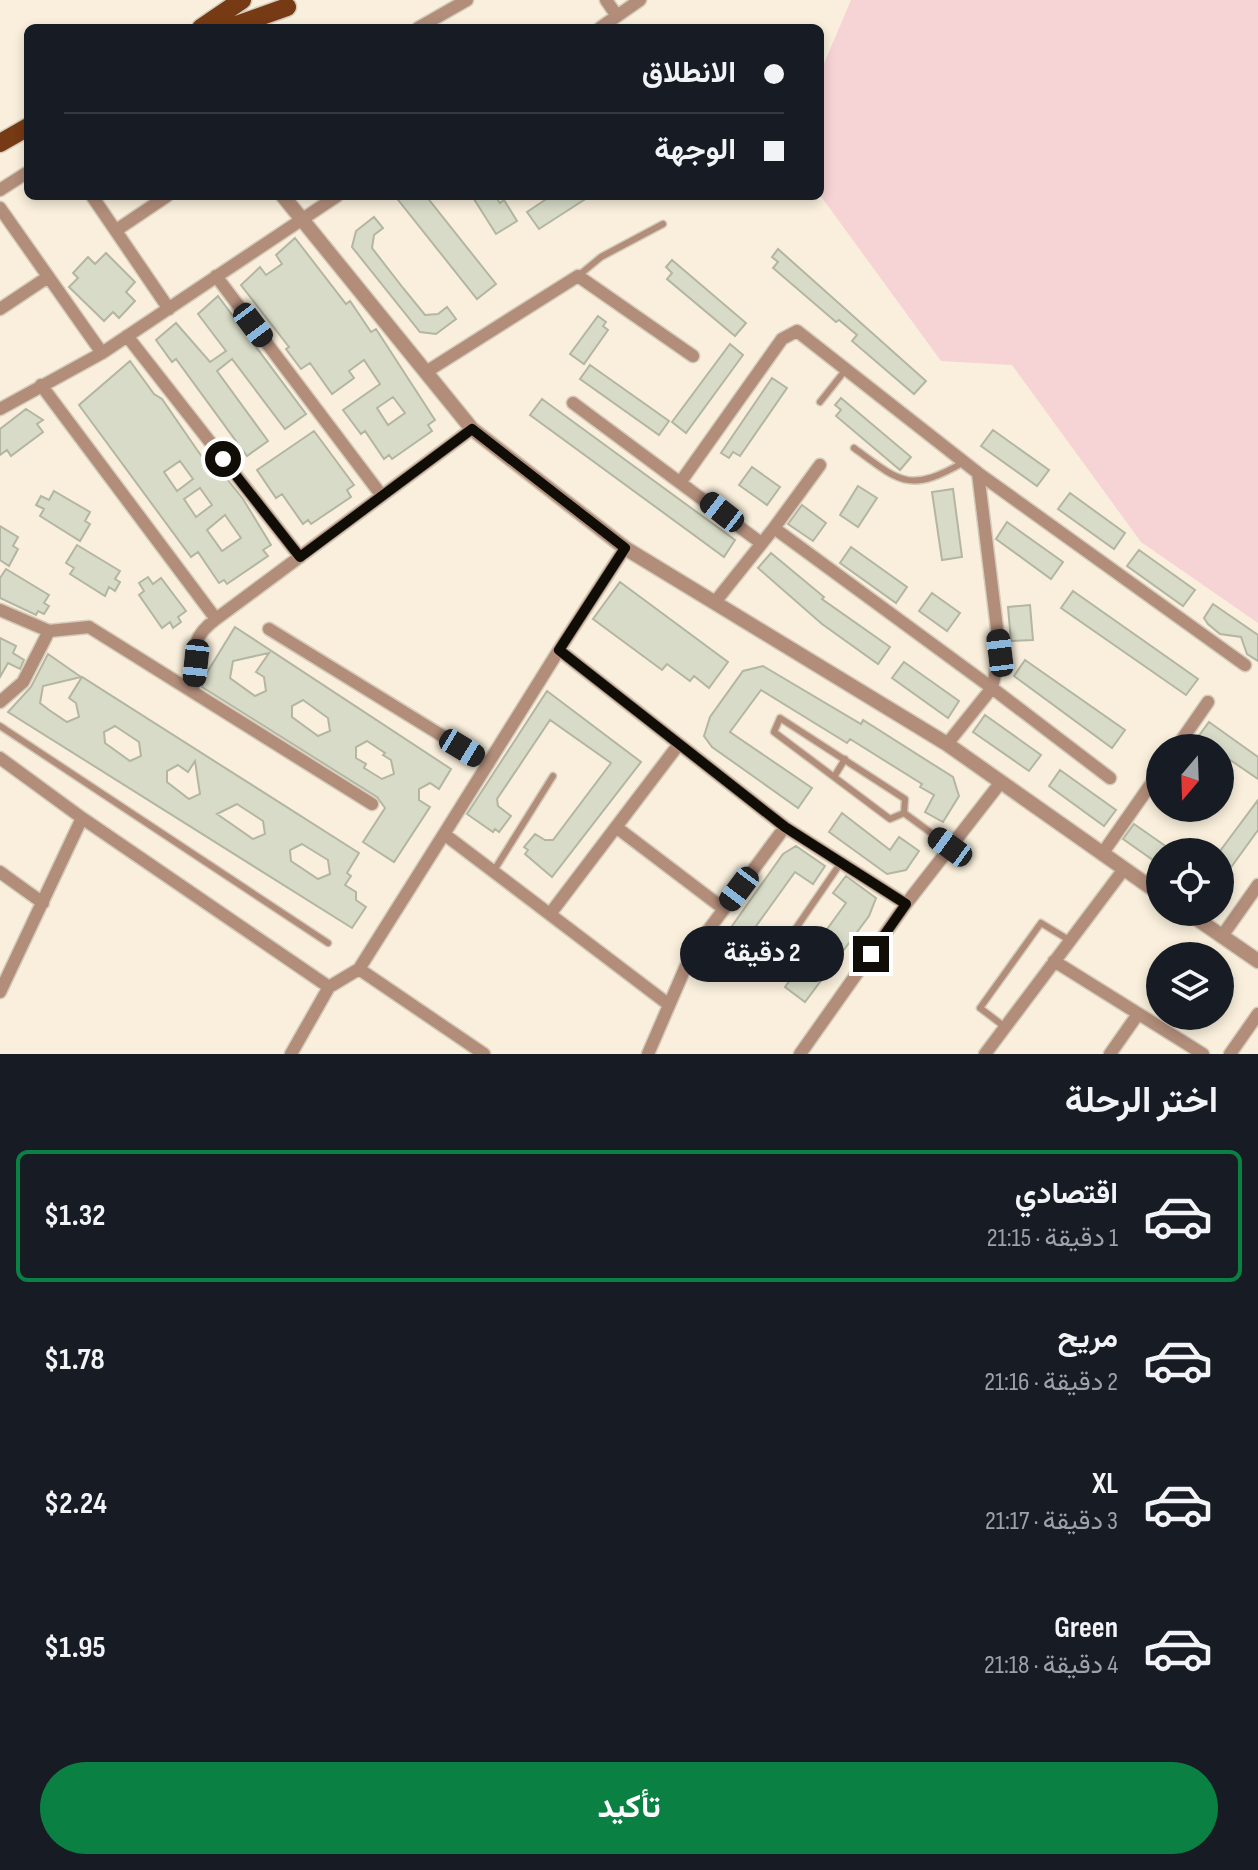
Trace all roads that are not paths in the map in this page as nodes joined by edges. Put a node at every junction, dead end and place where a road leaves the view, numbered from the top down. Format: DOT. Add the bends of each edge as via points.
graph roads {
  1 [pos="220,0"];
  2 [pos="242,0"];
  3 [pos="306,0"];
  4 [pos="467,0"];
  5 [pos="606,0"];
  6 [pos="640,0"];
  7 [pos="281,4"];
  8 [pos="617,16"];
  9 [pos="198,24"];
  10 [pos="207,24"];
  11 [pos="237,24"];
  12 [pos="425,24"];
  13 [pos="606,24"];
  14 [pos="24,129"];
  15 [pos="0,143"];
  16 [pos="24,175"];
  17 [pos="0,190"];
  18 [pos="95,200"];
  19 [pos="161,200"];
  20 [pos="286,200"];
  21 [pos="331,200"];
  22 [pos="0,208"];
  23 [pos="301,219"];
  24 [pos="663,224"];
  25 [pos="118,229"];
  26 [pos="216,276"];
  27 [pos="578,276"];
  28 [pos="48,277"];
  29 [pos="0,309"];
  30 [pos="169,309"];
  31 [pos="127,336"];
  32 [pos="102,353"];
  33 [pos="693,356"];
  34 [pos="847,368"];
  35 [pos="426,372"];
  36 [pos="41,385"];
  37 [pos="820,402"];
  38 [pos="573,403"];
  39 [pos="0,409"];
  40 [pos="472,429"];
  41 [pos="854,448"];
  42 [pos="964,462"];
  43 [pos="820,465"];
  44 [pos="978,473"];
  45 [pos="682,480"];
  46 [pos="382,496"];
  47 [pos="774,528"];
  48 [pos="761,543"];
  49 [pos="625,548"];
  50 [pos="300,557"];
  51 [pos="715,602"];
  52 [pos="0,610"];
  53 [pos="216,619"];
  54 [pos="269,629"];
  55 [pos="49,631"];
  56 [pos="559,650"];
  57 [pos="1245,665"];
  58 [pos="992,688"];
  59 [pos="193,692"];
  60 [pos="3,695"];
  61 [pos="1208,702"];
  62 [pos="0,726"];
  63 [pos="1186,734"];
  64 [pos="679,744"];
  65 [pos="947,744"];
  66 [pos="0,758"];
  67 [pos="845,759"];
  68 [pos="488,764"];
  69 [pos="553,776"];
  70 [pos="834,777"];
  71 [pos="1110,778"];
  72 [pos="1001,782"];
  73 [pos="1146,791"];
  74 [pos="372,804"];
  75 [pos="904,813"];
  76 [pos="82,818"];
  77 [pos="616,827"];
  78 [pos="785,827"];
  79 [pos="444,834"];
  80 [pos="950,847"];
  81 [pos="1102,854"];
  82 [pos="841,863"];
  83 [pos="1124,869"];
  84 [pos="0,872"];
  85 [pos="493,872"];
  86 [pos="1146,884"];
  87 [pos="1258,885"];
  88 [pos="43,903"];
  89 [pos="906,904"];
  90 [pos="724,909"];
  91 [pos="550,914"];
  92 [pos="1207,926"];
  93 [pos="1222,936"];
  94 [pos="1070,940"];
  95 [pos="328,943"];
  96 [pos="1054,961"];
  97 [pos="1258,961"];
  98 [pos="772,963"];
  99 [pos="359,969"];
  100 [pos="329,987"];
  101 [pos="1,994"];
  102 [pos="668,1004"];
  103 [pos="1138,1014"];
  104 [pos="1258,1014"];
  105 [pos="1005,1027"];
  106 [pos="291,1054"];
  107 [pos="484,1054"];
  108 [pos="648,1054"];
  109 [pos="800,1054"];
  110 [pos="985,1054"];
  111 [pos="1110,1054"];
  112 [pos="1203,1054"];
  113 [pos="1230,1054"];
  1 -- 9 [label="main road"];
  2 -- 10 [label="main road"];
  3 -- 7 [label="main road"];
  4 -- 12 [label="street"];
  5 -- 8 [label="street"];
  6 -- 8 [label="street"];
  7 -- 11 [label="main road"];
  8 -- 13 [label="street"];
  14 -- 15 [label="main road"];
  16 -- 17 [label="street"];
  18 -- 25 [label="street"];
  19 -- 25 [label="street"];
  20 -- 23 [label="street"];
  21 -- 23 [label="street"];
  22 -- 28 [label="street"];
  23 -- 26 [label="street"];
  23 -- 35 [label="street"];
  24 -- 27 [label="lane" via="601,257"];
  25 -- 30 [label="street"];
  26 -- 30 [label="street"];
  26 -- 46 [label="street"];
  27 -- 33 [label="street"];
  27 -- 35 [label="street"];
  28 -- 29 [label="street"];
  28 -- 32 [label="street"];
  30 -- 31 [label="street"];
  31 -- 32 [label="street"];
  31 -- 50 [label="street"];
  32 -- 36 [label="street"];
  34 -- 37 [label="lane"];
  34 -- 42 [label="street"];
  34 -- 45 [label="street" via="807,336 789,332"];
  35 -- 40 [label="street"];
  36 -- 39 [label="street"];
  36 -- 53 [label="street"];
  38 -- 45 [label="street"];
  40 -- 46 [label="street"];
  40 -- 49 [label="street"];
  41 -- 42 [label="lane" via="891,476 916,483"];
  42 -- 44 [label="street"];
  43 -- 47 [label="street"];
  44 -- 57 [label="street"];
  44 -- 58 [label="street" via="1000,653"];
  45 -- 48 [label="street"];
  46 -- 50 [label="street"];
  47 -- 48 [label="street"];
  47 -- 58 [label="street"];
  48 -- 51 [label="street"];
  49 -- 51 [label="street"];
  49 -- 56 [label="street"];
  50 -- 53 [label="street"];
  51 -- 65 [label="street"];
  52 -- 55 [label="street"];
  53 -- 59 [label="street" via="198,632"];
  54 -- 68 [label="street"];
  55 -- 59 [label="street" via="89,627"];
  55 -- 60 [label="street" via="23,682"];
  56 -- 64 [label="street"];
  56 -- 68 [label="street"];
  58 -- 65 [label="street"];
  58 -- 71 [label="street"];
  59 -- 74 [label="street"];
  61 -- 63 [label="street"];
  62 -- 95 [label="lane"];
  64 -- 77 [label="street"];
  64 -- 78 [label="street"];
  65 -- 72 [label="street"];
  66 -- 76 [label="street"];
  67 -- 70 [label="lane"];
  67 -- 70 [label="lane" via="783,718 773,728"];
  67 -- 75 [label="lane" via="905,799"];
  68 -- 79 [label="street"];
  69 -- 85 [label="lane"];
  70 -- 75 [label="lane" via="890,819"];
  72 -- 80 [label="street"];
  72 -- 81 [label="street"];
  73 -- 81 [label="street"];
  75 -- 80 [label="lane"];
  76 -- 88 [label="street"];
  76 -- 100 [label="street"];
  77 -- 90 [label="street"];
  77 -- 91 [label="street"];
  78 -- 82 [label="street"];
  78 -- 90 [label="street"];
  79 -- 85 [label="street"];
  79 -- 99 [label="street"];
  80 -- 89 [label="street"];
  81 -- 83 [label="street"];
  82 -- 89 [label="street"];
  82 -- 98 [label="lane"];
  83 -- 86 [label="street"];
  83 -- 94 [label="street"];
  84 -- 88 [label="street"];
  85 -- 91 [label="street"];
  87 -- 93 [label="street"];
  88 -- 101 [label="street"];
  89 -- 109 [label="street"];
  90 -- 102 [label="street" via="692,952"];
  91 -- 102 [label="street"];
  92 -- 93 [label="street"];
  93 -- 97 [label="street"];
  94 -- 96 [label="street"];
  94 -- 105 [label="lane" via="1041,923 980,1008"];
  96 -- 103 [label="street"];
  96 -- 105 [label="street"];
  99 -- 100 [label="street"];
  99 -- 107 [label="street"];
  100 -- 106 [label="street"];
  102 -- 108 [label="street"];
  103 -- 111 [label="street"];
  103 -- 112 [label="street"];
  104 -- 113 [label="street"];
  105 -- 110 [label="street"];
}
